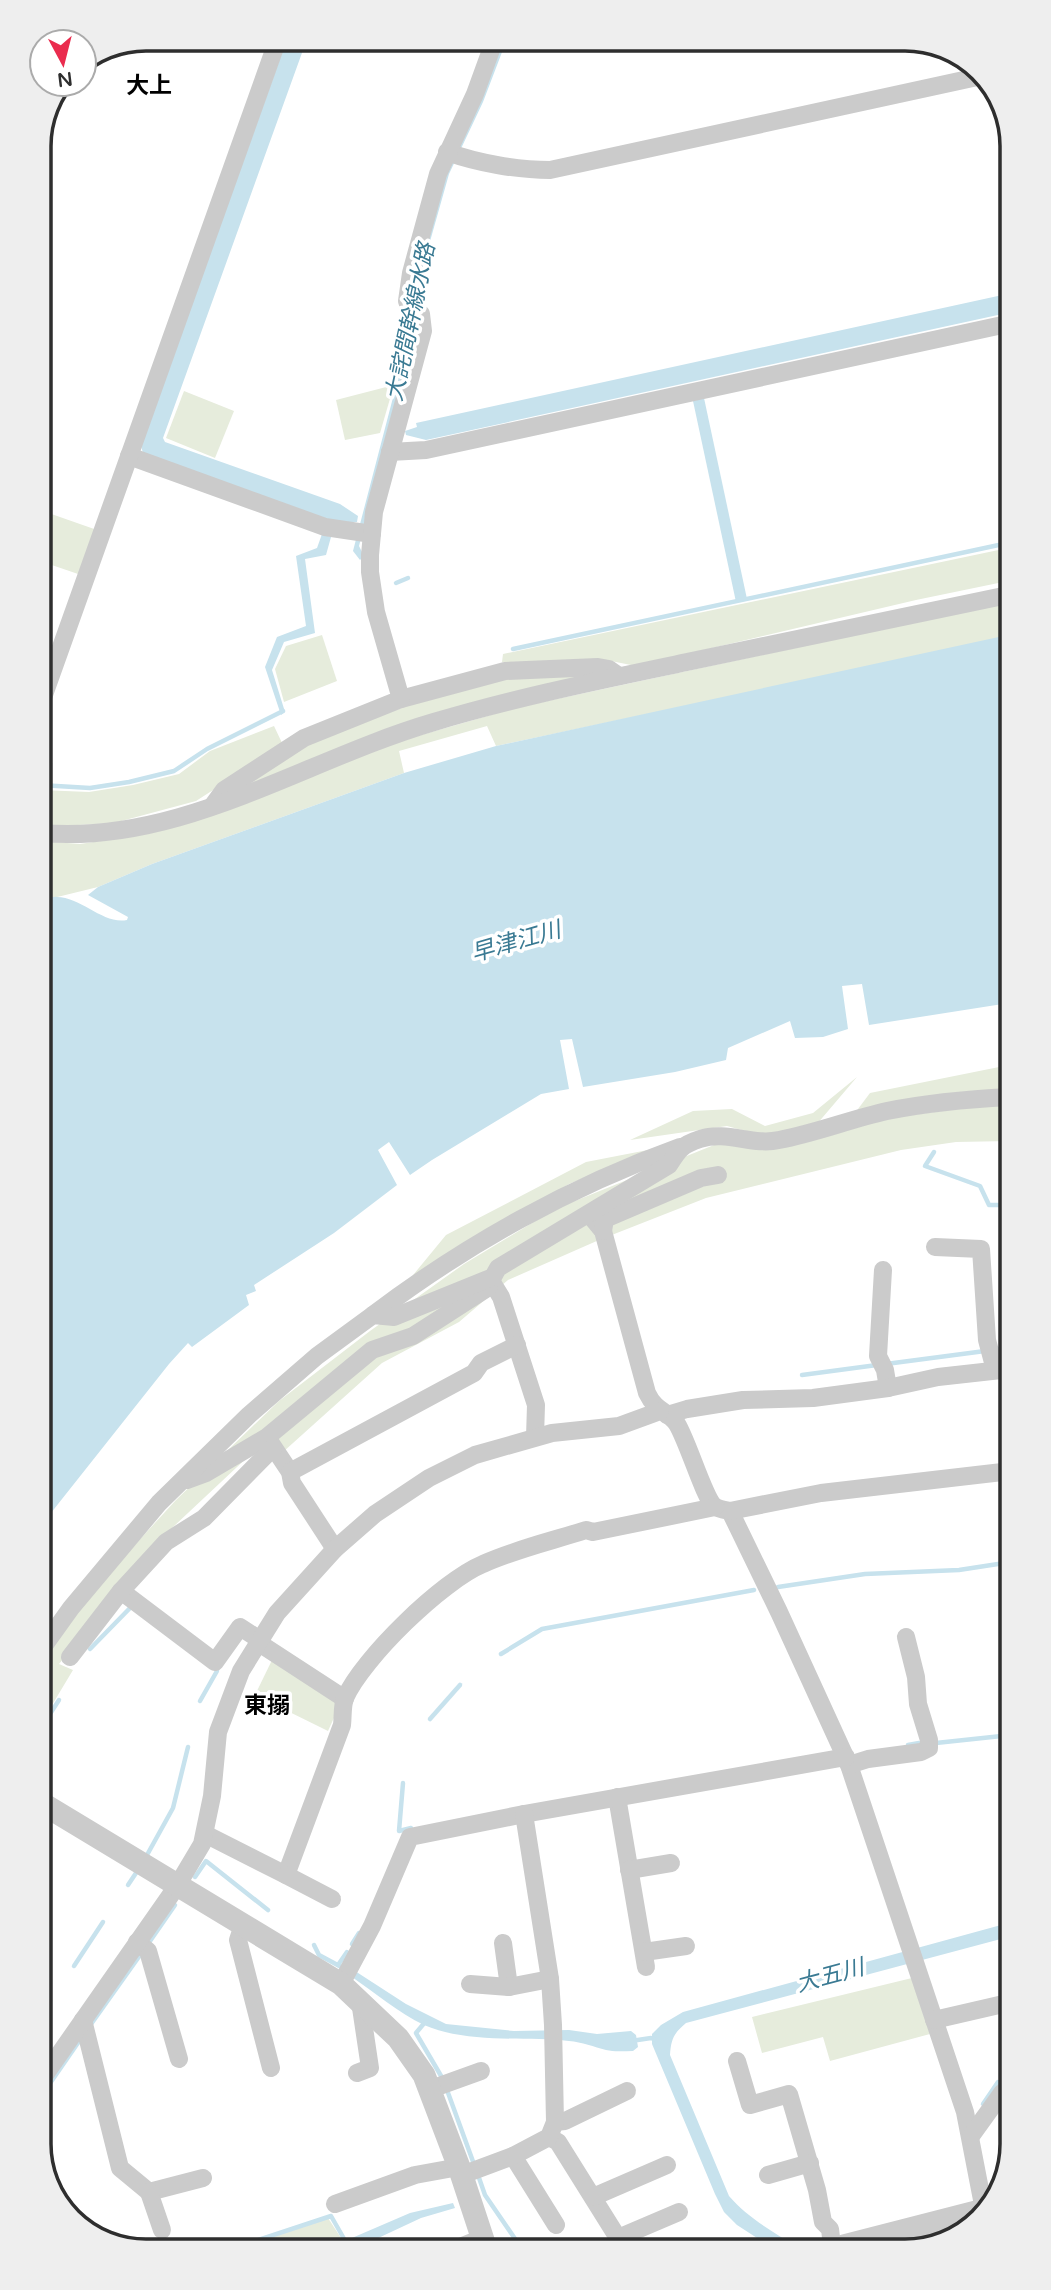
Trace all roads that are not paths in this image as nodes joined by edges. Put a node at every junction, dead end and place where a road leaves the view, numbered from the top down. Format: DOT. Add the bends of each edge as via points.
graph roads {
  1 [pos="273,51"];
  2 [pos="491,51"];
  3 [pos="971,78"];
  4 [pos="454,155"];
  5 [pos="1000,326"];
  6 [pos="390,452"];
  7 [pos="129,456"];
  8 [pos="364,533"];
  9 [pos="1000,597"];
  10 [pos="51,675"];
  11 [pos="619,676"];
  12 [pos="401,699"];
  13 [pos="211,808"];
  14 [pos="51,834"];
  15 [pos="1000,1098"];
  16 [pos="680,1147"];
  17 [pos="718,1175"];
  18 [pos="589,1214"];
  19 [pos="603,1231"];
  20 [pos="936,1247"];
  21 [pos="883,1270"];
  22 [pos="493,1281"];
  23 [pos="373,1315"];
  24 [pos="517,1345"];
  25 [pos="997,1361"];
  26 [pos="887,1388"];
  27 [pos="664,1413"];
  28 [pos="536,1437"];
  29 [pos="270,1443"];
  30 [pos="290,1472"];
  31 [pos="1000,1472"];
  32 [pos="180,1482"];
  33 [pos="722,1509"];
  34 [pos="335,1549"];
  35 [pos="121,1591"];
  36 [pos="51,1636"];
  37 [pos="906,1637"];
  38 [pos="259,1643"];
  39 [pos="70,1657"];
  40 [pos="345,1699"];
  41 [pos="848,1761"];
  42 [pos="617,1797"];
  43 [pos="51,1809"];
  44 [pos="524,1814"];
  45 [pos="205,1834"];
  46 [pos="671,1863"];
  47 [pos="629,1870"];
  48 [pos="286,1875"];
  49 [pos="177,1886"];
  50 [pos="332,1899"];
  51 [pos="243,1925"];
  52 [pos="503,1943"];
  53 [pos="143,1946"];
  54 [pos="686,1946"];
  55 [pos="346,1975"];
  56 [pos="550,1979"];
  57 [pos="470,1984"];
  58 [pos="509,1987"];
  59 [pos="360,2001"];
  60 [pos="1000,2006"];
  61 [pos="934,2020"];
  62 [pos="85,2028"];
  63 [pos="178,2059"];
  64 [pos="737,2061"];
  65 [pos="51,2068"];
  66 [pos="271,2068"];
  67 [pos="481,2071"];
  68 [pos="357,2073"];
  69 [pos="441,2086"];
  70 [pos="627,2091"];
  71 [pos="1000,2097"];
  72 [pos="552,2129"];
  73 [pos="971,2136"];
  74 [pos="513,2156"];
  75 [pos="810,2163"];
  76 [pos="667,2165"];
  77 [pos="468,2170"];
  78 [pos="768,2175"];
  79 [pos="204,2178"];
  80 [pos="149,2192"];
  81 [pos="593,2197"];
  82 [pos="984,2197"];
  83 [pos="335,2204"];
  84 [pos="679,2212"];
  85 [pos="958,2223"];
  86 [pos="556,2225"];
  87 [pos="162,2230"];
  88 [pos="483,2239"];
  89 [pos="831,2239"];
  90 [pos="878,2239"];
  1 -- 7 [label="street"];
  2 -- 4 [label="street"];
  3 -- 4 [label="street" via="550,170"];
  4 -- 6 [label="street" via="438,174 411,273 407,301 423,331"];
  5 -- 6 [label="street" via="426,450"];
  6 -- 8 [label="street"];
  7 -- 8 [label="street" via="325,527"];
  7 -- 10 [label="street"];
  8 -- 12 [label="street" via="376,612"];
  9 -- 11 [label="street"];
  11 -- 12 [label="street" via="598,667 505,671"];
  11 -- 13 [label="street" via="434,722"];
  12 -- 13 [label="street" via="304,738 224,790"];
  13 -- 14 [label="street" via="107,833"];
  15 -- 16 [label="street" via="890,1111 777,1141 728,1135"];
  16 -- 18 [label="street" via="669,1165"];
  16 -- 23 [label="street" via="557,1199 451,1261"];
  17 -- 19 [label="street" via="605,1219"];
  18 -- 19 [label="street"];
  18 -- 22 [label="street" via="498,1268"];
  19 -- 27 [label="street" via="647,1393 653,1406"];
  20 -- 25 [label="street" via="981,1248 987,1340"];
  21 -- 26 [label="street" via="877,1356"];
  22 -- 23 [label="street" via="394,1317"];
  22 -- 24 [label="street"];
  22 -- 29 [label="street" via="413,1336 372,1350"];
  23 -- 32 [label="street" via="317,1356"];
  24 -- 28 [label="street" via="536,1405"];
  24 -- 30 [label="street"];
  25 -- 26 [label="street"];
  26 -- 27 [label="street" via="813,1398 743,1400"];
  27 -- 28 [label="street" via="619,1426"];
  27 -- 33 [label="street" via="675,1421 688,1445 709,1499"];
  28 -- 34 [label="street" via="475,1455 429,1478 375,1514"];
  29 -- 30 [label="street"];
  29 -- 32 [label="street"];
  29 -- 35 [label="street" via="204,1518 166,1542"];
  30 -- 34 [label="street" via="292,1483"];
  31 -- 33 [label="street"];
  32 -- 36 [label="street"];
  33 -- 40 [label="street" via="586,1530 481,1564 421,1607 366,1667"];
  33 -- 41 [label="street"];
  34 -- 38 [label="street" via="277,1613"];
  35 -- 38 [label="street" via="215,1662 240,1627"];
  35 -- 39 [label="street"];
  37 -- 41 [label="street" via="929,1748"];
  38 -- 40 [label="street"];
  38 -- 45 [label="street" via="241,1671 218,1732"];
  40 -- 48 [label="street" via="342,1725"];
  41 -- 42 [label="street"];
  41 -- 61 [label="street"];
  42 -- 44 [label="street"];
  42 -- 47 [label="street"];
  43 -- 49 [label="street"];
  44 -- 55 [label="street" via="410,1837"];
  44 -- 56 [label="street"];
  45 -- 48 [label="street"];
  45 -- 49 [label="street"];
  46 -- 47 [label="street"];
  47 -- 54 [label="street" via="645,1960"];
  48 -- 50 [label="street"];
  49 -- 51 [label="street"];
  49 -- 53 [label="street"];
  51 -- 55 [label="street"];
  51 -- 66 [label="street" via="238,1940"];
  52 -- 58 [label="street"];
  53 -- 62 [label="street"];
  53 -- 63 [label="street"];
  55 -- 59 [label="street"];
  56 -- 58 [label="street"];
  56 -- 72 [label="street"];
  57 -- 58 [label="street"];
  59 -- 68 [label="street" via="370,2068"];
  59 -- 69 [label="street"];
  60 -- 61 [label="street"];
  61 -- 73 [label="street"];
  62 -- 65 [label="street"];
  62 -- 80 [label="street" via="120,2168"];
  64 -- 75 [label="street" via="750,2105 789,2094"];
  67 -- 69 [label="street"];
  69 -- 77 [label="street"];
  70 -- 72 [label="street"];
  71 -- 73 [label="street"];
  72 -- 74 [label="street"];
  72 -- 81 [label="street"];
  73 -- 82 [label="street"];
  74 -- 77 [label="street"];
  74 -- 86 [label="street"];
  75 -- 78 [label="street"];
  75 -- 89 [label="street"];
  76 -- 81 [label="street"];
  77 -- 83 [label="street" via="415,2175"];
  77 -- 88 [label="street"];
  79 -- 80 [label="street"];
  80 -- 87 [label="street"];
  81 -- 84 [label="street" via="618,2238"];
  85 -- 90 [label="street"];
}
